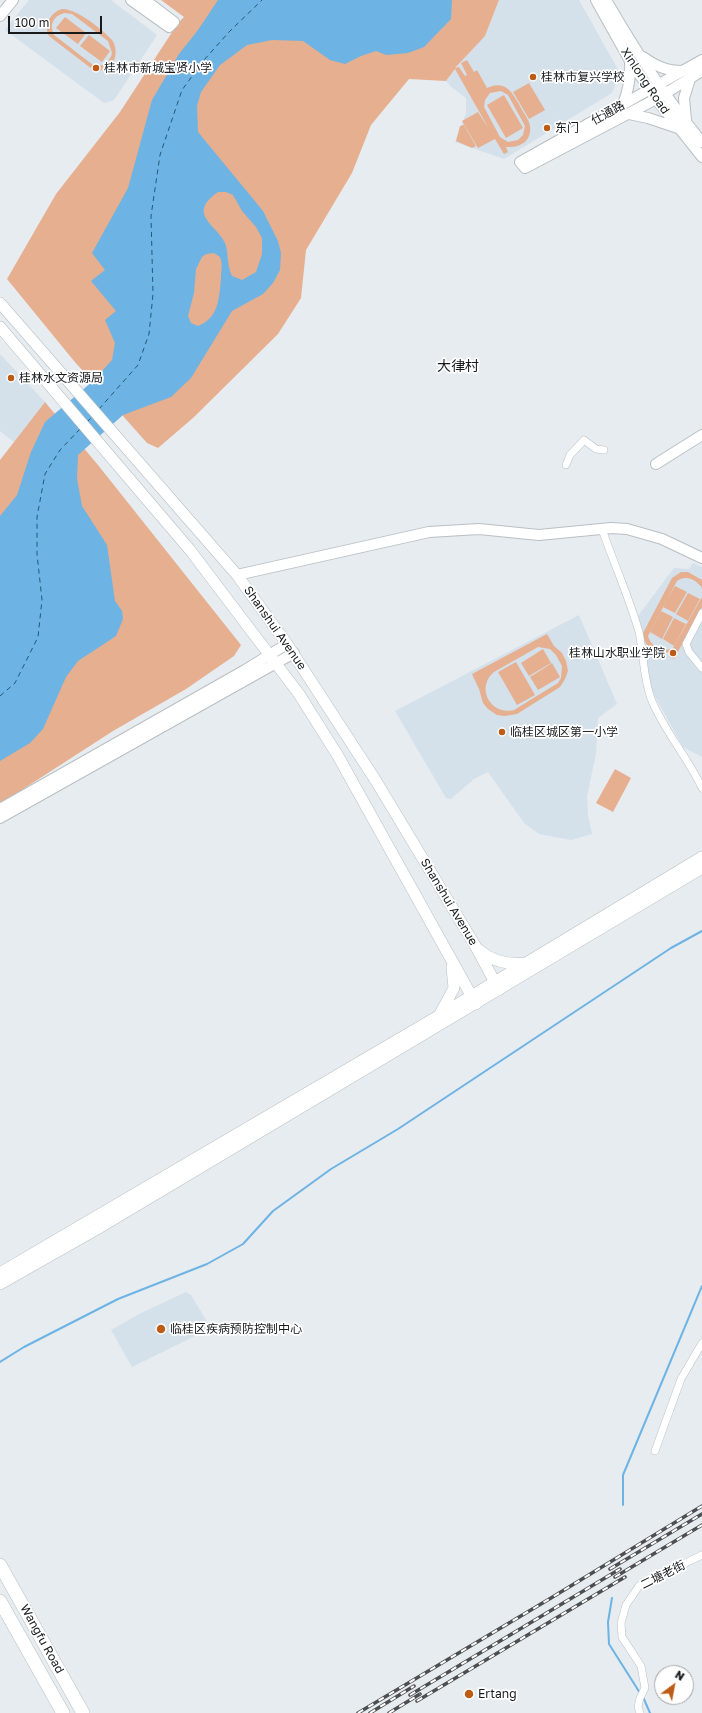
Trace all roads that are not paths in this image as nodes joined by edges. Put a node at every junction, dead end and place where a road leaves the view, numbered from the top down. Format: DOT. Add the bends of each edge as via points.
graph roads {
  1 [pos="13,0"];
  2 [pos="131,0"];
  3 [pos="144,0"];
  4 [pos="596,0"];
  5 [pos="606,0"];
  6 [pos="0,16"];
  7 [pos="633,56"];
  8 [pos="702,60"];
  9 [pos="702,71"];
  10 [pos="688,74"];
  11 [pos="659,84"];
  12 [pos="650,90"];
  13 [pos="665,94"];
  14 [pos="656,99"];
  15 [pos="623,104"];
  16 [pos="629,114"];
  17 [pos="682,126"];
  18 [pos="702,142"];
  19 [pos="702,157"];
  20 [pos="0,303"];
  21 [pos="0,327"];
  22 [pos="702,435"];
  23 [pos="604,450"];
  24 [pos="656,464"];
  25 [pos="566,465"];
  26 [pos="602,529"];
  27 [pos="702,558"];
  28 [pos="237,575"];
  29 [pos="702,613"];
  30 [pos="290,648"];
  31 [pos="272,659"];
  32 [pos="702,668"];
  33 [pos="702,788"];
  34 [pos="0,809"];
  35 [pos="0,818"];
  36 [pos="702,857"];
  37 [pos="702,868"];
  38 [pos="476,946"];
  39 [pos="451,960"];
  40 [pos="527,963"];
  41 [pos="498,986"];
  42 [pos="474,1000"];
  43 [pos="439,1016"];
  44 [pos="0,1273"];
  45 [pos="0,1284"];
  46 [pos="702,1343"];
  47 [pos="656,1451"];
  48 [pos="702,1555"];
  49 [pos="0,1565"];
  50 [pos="0,1601"];
  51 [pos="63,1713"];
  52 [pos="83,1713"];
  53 [pos="640,1713"];
  1 -- 6 [label="street"];
  2 -- 3 [label="street" via="169,27 174,22"];
  4 -- 7 [label="street, Xinlong Road"];
  5 -- 7 [label="street"];
  7 -- 10 [label="street" via="659,68"];
  7 -- 11 [label="street"];
  7 -- 12 [label="street, Xinlong Road"];
  7 -- 15 [label="street" via="628,91"];
  8 -- 10 [label="street, 仕通路"];
  9 -- 10 [label="street"];
  10 -- 11 [label="street, 仕通路"];
  10 -- 13 [label="street"];
  10 -- 17 [label="street"];
  11 -- 12 [label="street, 仕通路"];
  11 -- 13 [label="street"];
  12 -- 14 [label="street, Xinlong Road"];
  12 -- 15 [label="street, 仕通路"];
  13 -- 14 [label="street"];
  13 -- 17 [label="street"];
  14 -- 16 [label="street"];
  14 -- 17 [label="street, Xinlong Road"];
  15 -- 16 [label="street, 仕通路" via="520,162 525,168"];
  16 -- 17 [label="street"];
  17 -- 18 [label="street"];
  17 -- 19 [label="street, Xinlong Road"];
  20 -- 28 [label="main road, Shanshui Avenue"];
  21 -- 31 [label="main road, Shanshui Avenue" via="190,550"];
  22 -- 24 [label="street"];
  23 -- 25 [label="street" via="596,449 584,440 570,455"];
  26 -- 27 [label="street" via="627,529 647,534"];
  26 -- 28 [label="street" via="539,535 478,529 429,532"];
  26 -- 33 [label="street" via="632,609 643,650 652,701"];
  28 -- 30 [label="main road, Shanshui Avenue"];
  29 -- 32 [label="street" via="686,644"];
  30 -- 31 [label="street"];
  30 -- 38 [label="main road, Shanshui Avenue" via="376,781"];
  31 -- 34 [label="street"];
  31 -- 35 [label="street"];
  31 -- 39 [label="main road, Shanshui Avenue" via="299,694 338,756"];
  36 -- 40 [label="main road"];
  37 -- 41 [label="main road"];
  38 -- 40 [label="main road" via="494,960"];
  38 -- 41 [label="main road, Shanshui Avenue"];
  39 -- 42 [label="main road, Shanshui Avenue"];
  39 -- 43 [label="main road" via="454,988"];
  40 -- 41 [label="main road"];
  41 -- 42 [label="main road"];
  42 -- 43 [label="main road"];
  42 -- 45 [label="main road" via="97,1229"];
  43 -- 44 [label="main road"];
  46 -- 47 [label="street" via="681,1380"];
  48 -- 53 [label="street, 二塘老街" via="639,1586 626,1605 621,1623 622,1637 640,1666 645,1688 638,1707"];
  49 -- 52 [label="highway, Wangfu Road"];
  50 -- 51 [label="highway, Wangfu Road"];
}
